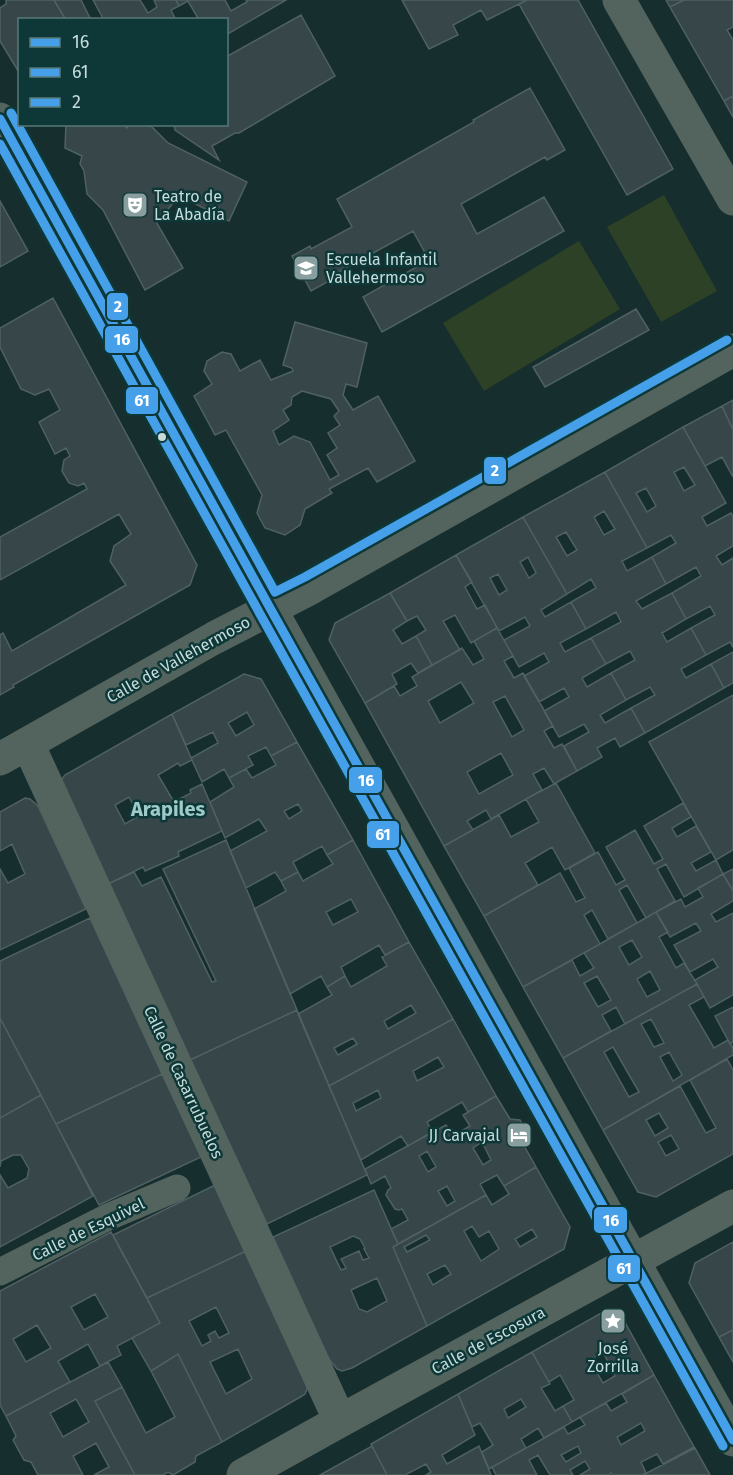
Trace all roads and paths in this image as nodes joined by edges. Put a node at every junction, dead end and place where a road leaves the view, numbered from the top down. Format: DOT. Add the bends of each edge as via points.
graph roads {
  1 [pos="619,0"];
  2 [pos="0,119"];
  3 [pos="733,199"];
  4 [pos="733,350"];
  5 [pos="270,608"];
  6 [pos="28,744"];
  7 [pos="0,759"];
  8 [pos="177,1188"];
  9 [pos="733,1206"];
  10 [pos="633,1261"];
  11 [pos="0,1272"];
  12 [pos="340,1420"];
  13 [pos="733,1440"];
  14 [pos="243,1475"];
  1 -- 3 [label="street"];
  2 -- 5 [label="street"];
  4 -- 5 [label="street, Calle de Vallehermoso"];
  5 -- 6 [label="street, Calle de Vallehermoso"];
  5 -- 10 [label="street"];
  6 -- 7 [label="street, Calle de Vallehermoso"];
  6 -- 12 [label="street, Calle de Casarrubuelos"];
  8 -- 11 [label="street, Calle de Esquivel" via="108,1217"];
  9 -- 10 [label="street, Calle de Escosura"];
  10 -- 12 [label="street, Calle de Escosura"];
  10 -- 13 [label="street"];
  12 -- 14 [label="street, Calle de Escosura"];
}
